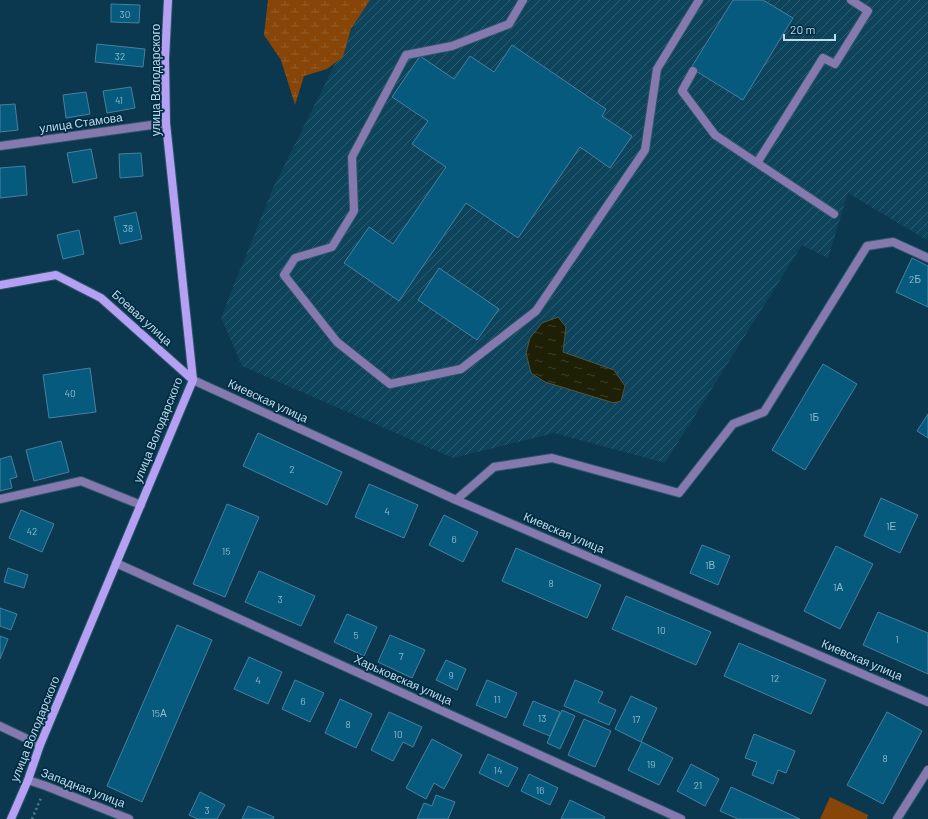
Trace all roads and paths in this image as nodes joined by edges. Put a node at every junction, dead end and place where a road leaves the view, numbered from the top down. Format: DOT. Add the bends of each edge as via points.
graph roads {
  1 [pos="168,0"];
  2 [pos="523,0"];
  3 [pos="699,0"];
  4 [pos="851,0"];
  5 [pos="693,71"];
  6 [pos="166,123"];
  7 [pos="0,146"];
  8 [pos="757,163"];
  9 [pos="834,214"];
  10 [pos="928,258"];
  11 [pos="0,285"];
  12 [pos="193,380"];
  13 [pos="0,499"];
  14 [pos="456,500"];
  15 [pos="141,505"];
  16 [pos="116,563"];
  17 [pos="928,702"];
  18 [pos="0,726"];
  19 [pos="40,744"];
  20 [pos="928,770"];
  21 [pos="28,780"];
  22 [pos="46,786"];
  23 [pos="11,819"];
  24 [pos="32,819"];
  25 [pos="129,819"];
  26 [pos="681,819"];
  27 [pos="897,819"];
  1 -- 6 [label="main road, улица Володарского" via="165,59"];
  2 -- 3 [label="street" via="509,24 452,46 406,55 352,157 354,211 332,247 295,258 284,275 337,342 390,384 460,369 536,311 645,150 657,69"];
  4 -- 8 [label="street" via="868,11 834,64 823,58"];
  5 -- 8 [label="street" via="682,91 715,135"];
  6 -- 7 [label="street, улица Стамова"];
  6 -- 12 [label="main road, улица Володарского"];
  8 -- 9 [label="street"];
  10 -- 14 [label="street" via="892,242 867,246 764,412 733,424 678,492 552,458 494,467"];
  11 -- 12 [label="main road, Боевая улица" via="56,275 101,298"];
  12 -- 14 [label="street, Киевская улица"];
  12 -- 15 [label="main road, улица Володарского"];
  13 -- 15 [label="street" via="81,481"];
  14 -- 17 [label="street, Киевская улица"];
  15 -- 16 [label="main road, улица Володарского"];
  16 -- 19 [label="main road, улица Володарского"];
  16 -- 26 [label="street, Харьковская улица"];
  18 -- 19 [label="street"];
  19 -- 21 [label="main road, улица Володарского"];
  20 -- 27 [label="street"];
  21 -- 22 [label="street, Западная улица"];
  21 -- 23 [label="main road, улица Володарского"];
  22 -- 24 [label="path"];
  22 -- 25 [label="street, Западная улица"];
}
